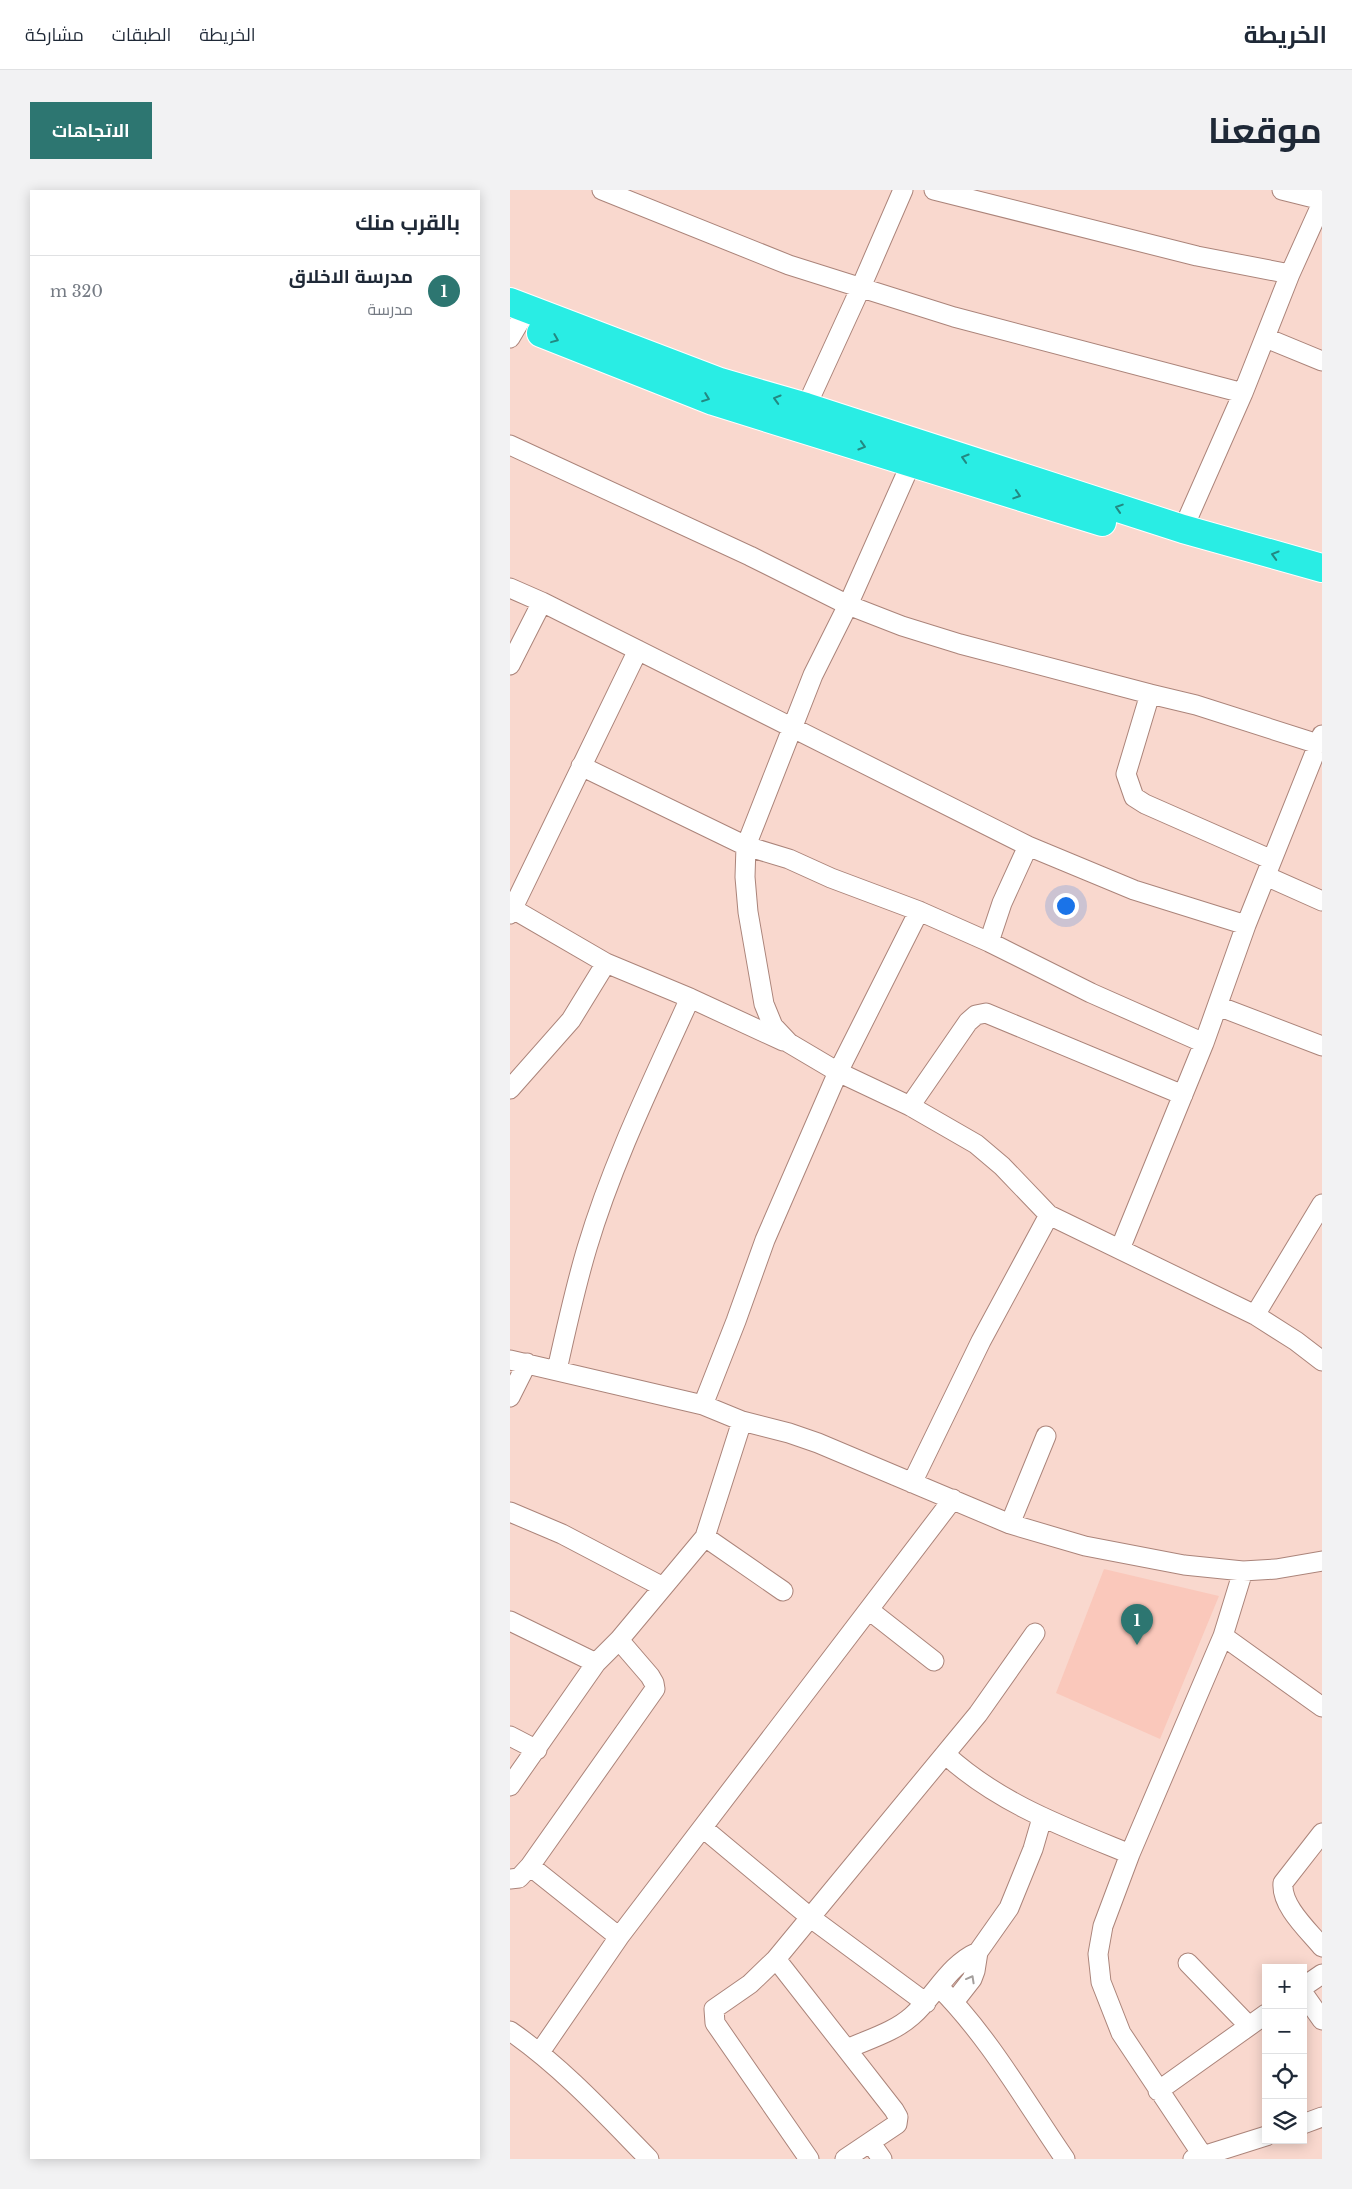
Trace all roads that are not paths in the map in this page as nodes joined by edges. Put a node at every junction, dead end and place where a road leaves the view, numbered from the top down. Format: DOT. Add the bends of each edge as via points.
graph roads {
  1 [pos="602,190"];
  2 [pos="903,190"];
  3 [pos="934,190"];
  4 [pos="1282,190"];
  5 [pos="1322,202"];
  6 [pos="1290,274"];
  7 [pos="861,287"];
  8 [pos="515,319"];
  9 [pos="1266,338"];
  10 [pos="1322,361"];
  11 [pos="1243,393"];
  12 [pos="806,407"];
  13 [pos="510,444"];
  14 [pos="916,453"];
  15 [pos="1183,529"];
  16 [pos="1322,568"];
  17 [pos="1322,586"];
  18 [pos="510,588"];
  19 [pos="542,602"];
  20 [pos="848,605"];
  21 [pos="638,650"];
  22 [pos="510,665"];
  23 [pos="1150,694"];
  24 [pos="792,727"];
  25 [pos="1320,739"];
  26 [pos="581,766"];
  27 [pos="746,846"];
  28 [pos="1028,846"];
  29 [pos="1269,868"];
  30 [pos="1322,901"];
  31 [pos="919,911"];
  32 [pos="512,912"];
  33 [pos="1246,925"];
  34 [pos="989,942"];
  35 [pos="606,963"];
  36 [pos="690,998"];
  37 [pos="1218,1006"];
  38 [pos="789,1043"];
  39 [pos="1204,1043"];
  40 [pos="1322,1046"];
  41 [pos="838,1072"];
  42 [pos="510,1089"];
  43 [pos="1183,1095"];
  44 [pos="910,1106"];
  45 [pos="1322,1204"];
  46 [pos="1049,1215"];
  47 [pos="1120,1249"];
  48 [pos="1255,1315"];
  49 [pos="1322,1361"];
  50 [pos="519,1362"];
  51 [pos="557,1370"];
  52 [pos="510,1397"];
  53 [pos="703,1405"];
  54 [pos="742,1421"];
  55 [pos="1046,1436"];
  56 [pos="912,1483"];
  57 [pos="953,1499"];
  58 [pos="510,1512"];
  59 [pos="1010,1524"];
  60 [pos="705,1537"];
  61 [pos="1322,1561"];
  62 [pos="1243,1571"];
  63 [pos="663,1587"];
  64 [pos="783,1591"];
  65 [pos="869,1610"];
  66 [pos="510,1621"];
  67 [pos="1035,1633"];
  68 [pos="1223,1636"];
  69 [pos="619,1640"];
  70 [pos="934,1661"];
  71 [pos="596,1663"];
  72 [pos="1322,1707"];
  73 [pos="510,1736"];
  74 [pos="537,1750"];
  75 [pos="945,1754"];
  76 [pos="510,1786"];
  77 [pos="1042,1818"];
  78 [pos="703,1828"];
  79 [pos="1322,1833"];
  80 [pos="1130,1854"];
  81 [pos="530,1866"];
  82 [pos="510,1879"];
  83 [pos="811,1918"];
  84 [pos="619,1937"];
  85 [pos="1322,1947"];
  86 [pos="978,1952"];
  87 [pos="776,1959"];
  88 [pos="1188,1963"];
  89 [pos="1322,1974"];
  90 [pos="1307,1985"];
  91 [pos="940,1987"];
  92 [pos="1307,1998"];
  93 [pos="954,2002"];
  94 [pos="926,2003"];
  95 [pos="1262,2017"];
  96 [pos="1322,2020"];
  97 [pos="1249,2026"];
  98 [pos="510,2031"];
  99 [pos="847,2049"];
  100 [pos="540,2052"];
  101 [pos="1158,2091"];
  102 [pos="1322,2118"];
  103 [pos="1307,2123"];
  104 [pos="1262,2137"];
  105 [pos="870,2142"];
  106 [pos="1200,2158"];
  107 [pos="649,2159"];
  108 [pos="809,2159"];
  109 [pos="845,2159"];
  110 [pos="882,2159"];
  111 [pos="1065,2159"];
  1 -- 7 [label="street" via="790,265"];
  2 -- 7 [label="street"];
  3 -- 6 [label="street" via="1197,256"];
  4 -- 5 [label="street"];
  5 -- 6 [label="street"];
  6 -- 9 [label="street"];
  7 -- 11 [label="street" via="954,316"];
  7 -- 12 [label="street"];
  12 -- 8 [label="highway, one-way"];
  8 -- 14 [label="highway, one-way" via="713,401"];
  9 -- 10 [label="street"];
  9 -- 11 [label="street"];
  11 -- 15 [label="street"];
  12 -- 14 [label="highway"];
  13 -- 20 [label="street"];
  15 -- 14 [label="highway, one-way"];
  14 -- 17 [label="highway, one-way" via="1170,544"];
  14 -- 20 [label="street"];
  16 -- 15 [label="highway, one-way"];
  18 -- 19 [label="street"];
  19 -- 21 [label="street"];
  19 -- 22 [label="street"];
  20 -- 23 [label="street" via="960,644"];
  20 -- 24 [label="street" via="813,675"];
  21 -- 24 [label="street"];
  21 -- 26 [label="street"];
  23 -- 25 [label="street"];
  23 -- 29 [label="street" via="1126,774 1134,796"];
  24 -- 27 [label="street"];
  24 -- 28 [label="street"];
  25 -- 29 [label="street"];
  26 -- 27 [label="street"];
  26 -- 32 [label="street"];
  27 -- 31 [label="street" via="788,859"];
  27 -- 38 [label="street" via="744,877 764,1004 773,1026"];
  28 -- 33 [label="street" via="1134,890"];
  28 -- 34 [label="street" via="1002,902"];
  29 -- 30 [label="street"];
  29 -- 33 [label="street"];
  31 -- 34 [label="street"];
  31 -- 41 [label="street"];
  32 -- 35 [label="street"];
  33 -- 37 [label="street"];
  34 -- 39 [label="street" via="1090,993"];
  35 -- 36 [label="street"];
  35 -- 42 [label="street" via="570,1020"];
  36 -- 38 [label="street"];
  36 -- 51 [label="street" via="609,1183 587,1248"];
  37 -- 39 [label="street"];
  37 -- 40 [label="street"];
  38 -- 41 [label="street"];
  39 -- 43 [label="street"];
  41 -- 44 [label="street"];
  41 -- 53 [label="street" via="765,1240"];
  43 -- 44 [label="street" via="986,1013 976,1015 968,1022"];
  43 -- 47 [label="street"];
  44 -- 46 [label="street" via="976,1144"];
  45 -- 48 [label="street"];
  46 -- 47 [label="street"];
  46 -- 56 [label="street" via="981,1341"];
  47 -- 48 [label="street"];
  48 -- 49 [label="street"];
  50 -- 51 [label="street"];
  50 -- 52 [label="street"];
  51 -- 53 [label="street"];
  53 -- 54 [label="street"];
  54 -- 56 [label="street" via="789,1433"];
  54 -- 60 [label="street"];
  55 -- 59 [label="street"];
  56 -- 57 [label="street"];
  57 -- 59 [label="street"];
  57 -- 65 [label="street"];
  58 -- 63 [label="street" via="562,1534"];
  59 -- 62 [label="street" via="1085,1546 1184,1565"];
  60 -- 63 [label="street"];
  60 -- 64 [label="street"];
  61 -- 62 [label="street"];
  62 -- 68 [label="street"];
  63 -- 69 [label="street"];
  65 -- 70 [label="street"];
  65 -- 78 [label="street"];
  66 -- 71 [label="street"];
  67 -- 75 [label="street" via="978,1714"];
  68 -- 72 [label="street"];
  68 -- 80 [label="street"];
  69 -- 71 [label="street"];
  69 -- 81 [label="street" via="650,1676 654,1689"];
  71 -- 74 [label="street"];
  73 -- 74 [label="street"];
  74 -- 76 [label="street"];
  75 -- 77 [label="street" via="994,1791"];
  75 -- 83 [label="street"];
  77 -- 80 [label="street"];
  77 -- 86 [label="street" via="1009,1908"];
  78 -- 83 [label="street"];
  78 -- 84 [label="street"];
  79 -- 85 [label="street" via="1283,1883 1282,1891"];
  80 -- 101 [label="street" via="1103,1926 1098,1954 1101,1982 1121,2033"];
  81 -- 82 [label="street" via="519,1878"];
  81 -- 84 [label="street"];
  83 -- 87 [label="street"];
  83 -- 94 [label="street"];
  84 -- 100 [label="street"];
  86 -- 91 [label="street" via="965,1958"];
  93 -- 86 [label="street, one-way" via="972,1979"];
  87 -- 99 [label="street"];
  87 -- 108 [label="street" via="750,1984 714,2009 713,2014 715,2023"];
  88 -- 97 [label="street"];
  89 -- 90 [label="street"];
  91 -- 93 [label="street"];
  91 -- 94 [label="street"];
  92 -- 96 [label="street"];
  93 -- 111 [label="street" via="989,2047"];
  94 -- 99 [label="street" via="896,2027"];
  95 -- 97 [label="street"];
  97 -- 101 [label="street"];
  98 -- 100 [label="street"];
  99 -- 105 [label="street" via="898,2117 897,2124"];
  100 -- 107 [label="street"];
  101 -- 106 [label="street"];
  102 -- 103 [label="street"];
  104 -- 106 [label="street"];
  105 -- 109 [label="street"];
  105 -- 110 [label="street"];
}
